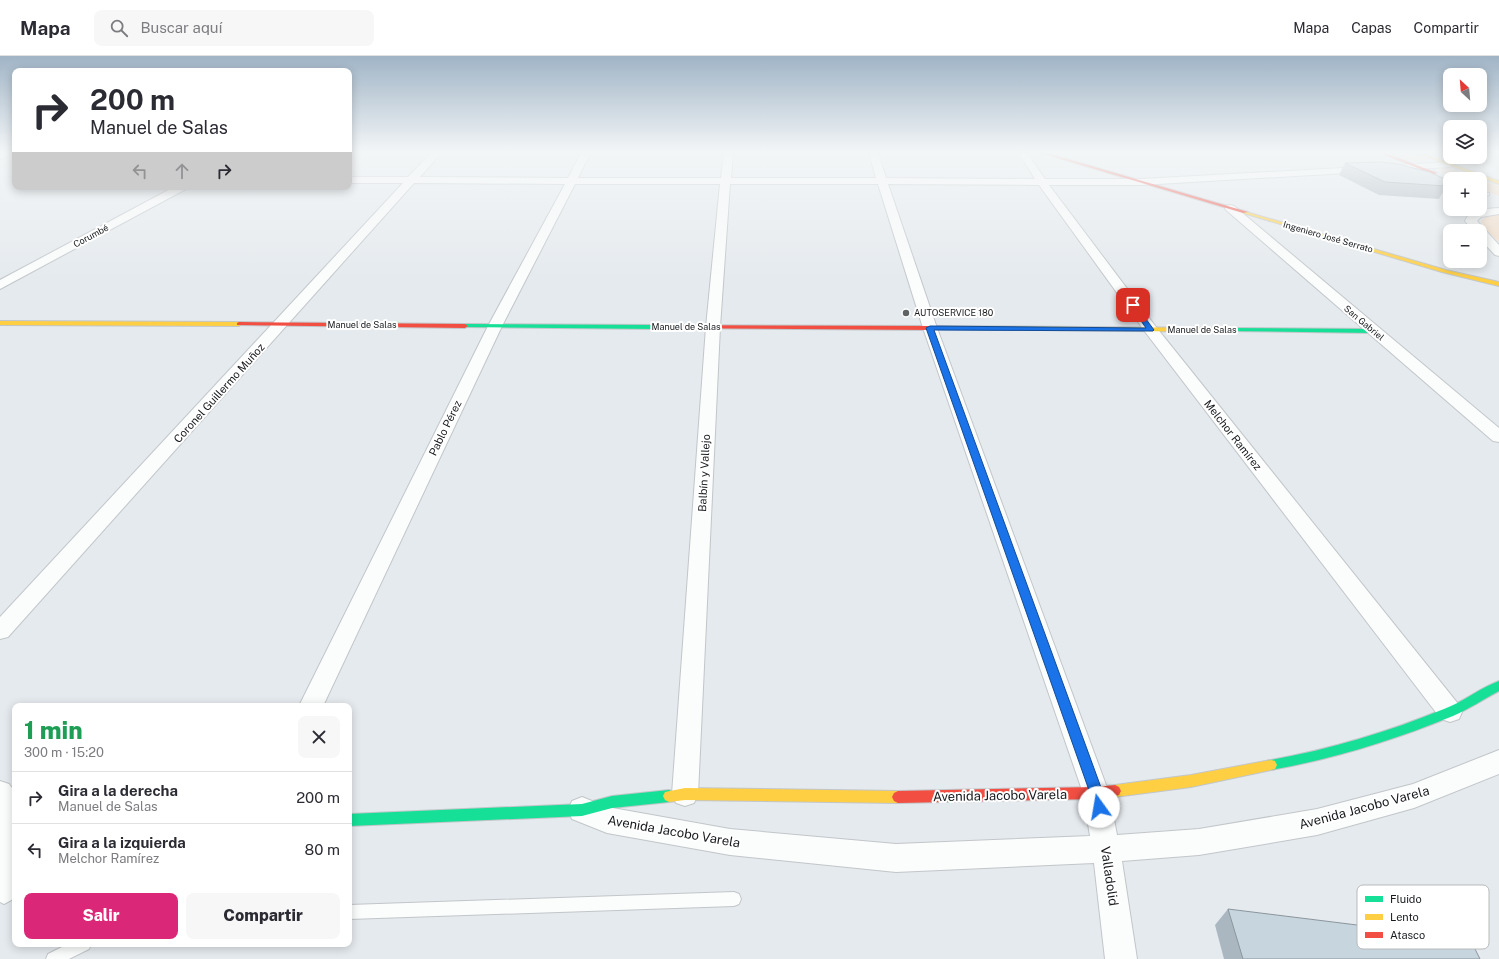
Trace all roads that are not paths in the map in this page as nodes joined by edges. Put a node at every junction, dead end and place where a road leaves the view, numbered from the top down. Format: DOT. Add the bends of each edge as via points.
graph roads {
  1 [pos="167,195"];
  2 [pos="398,195"];
  3 [pos="563,195"];
  4 [pos="725,195"];
  5 [pos="886,195"];
  6 [pos="1052,195"];
  7 [pos="1186,195"];
  8 [pos="1230,208"];
  9 [pos="1499,211"];
  10 [pos="1473,224"];
  11 [pos="1487,240"];
  12 [pos="1499,252"];
  13 [pos="1499,284"];
  14 [pos="0,285"];
  15 [pos="0,323"];
  16 [pos="281,325"];
  17 [pos="494,326"];
  18 [pos="713,327"];
  19 [pos="930,328"];
  20 [pos="1151,330"];
  21 [pos="1373,331"];
  22 [pos="1499,436"];
  23 [pos="0,631"];
  24 [pos="1499,686"];
  25 [pos="312,703"];
  26 [pos="1450,712"];
  27 [pos="1499,761"];
  28 [pos="0,793"];
  29 [pos="1096,793"];
  30 [pos="685,794"];
  31 [pos="12,809"];
  32 [pos="582,810"];
  33 [pos="352,820"];
  34 [pos="12,838"];
  35 [pos="1106,849"];
  36 [pos="6,888"];
  37 [pos="734,899"];
  38 [pos="352,912"];
  39 [pos="78,947"];
  40 [pos="53,959"];
  41 [pos="1121,959"];
  1 -- 14 [label="street, Corumbé"];
  2 -- 16 [label="street, Coronel Guillermo Muñoz"];
  3 -- 17 [label="street, Pablo Pérez"];
  4 -- 18 [label="street, Balbín y Vallejo"];
  5 -- 19 [label="street, Valladolid"];
  6 -- 20 [label="street, Melchor Ramírez"];
  7 -- 8 [label="street, Ingeniero José Serrato"];
  8 -- 13 [label="street, Ingeniero José Serrato" via="1444,271"];
  8 -- 21 [label="street, San Gabriel"];
  9 -- 10 [label="street" via="1478,214 1472,218"];
  11 -- 12 [label="street"];
  15 -- 16 [label="street, Manuel de Salas"];
  16 -- 17 [label="street, Manuel de Salas"];
  16 -- 23 [label="street, Coronel Guillermo Muñoz"];
  17 -- 18 [label="street, Manuel de Salas"];
  17 -- 25 [label="street, Pablo Pérez"];
  18 -- 19 [label="street, Manuel de Salas"];
  18 -- 30 [label="street, Balbín y Vallejo"];
  19 -- 20 [label="street, Manuel de Salas"];
  19 -- 29 [label="street, Valladolid"];
  20 -- 21 [label="street, Manuel de Salas"];
  20 -- 26 [label="street, Melchor Ramírez"];
  21 -- 22 [label="street, San Gabriel"];
  24 -- 26 [label="street, Avenida Jacobo Varela"];
  26 -- 29 [label="street, Avenida Jacobo Varela" via="1365,744 1304,759 1190,781"];
  27 -- 35 [label="street, Avenida Jacobo Varela" via="1414,796 1317,822 1198,842"];
  28 -- 31 [label="street"];
  29 -- 30 [label="street, Avenida Jacobo Varela" via="936,797"];
  29 -- 35 [label="street, Valladolid"];
  30 -- 32 [label="street, Avenida Jacobo Varela" via="612,802"];
  32 -- 33 [label="street, Avenida Jacobo Varela"];
  32 -- 35 [label="street, Avenida Jacobo Varela" via="607,820 730,842 896,858"];
  34 -- 36 [label="street"];
  35 -- 41 [label="street, Valladolid"];
  37 -- 38 [label="lane"];
  39 -- 40 [label="lane"];
}
